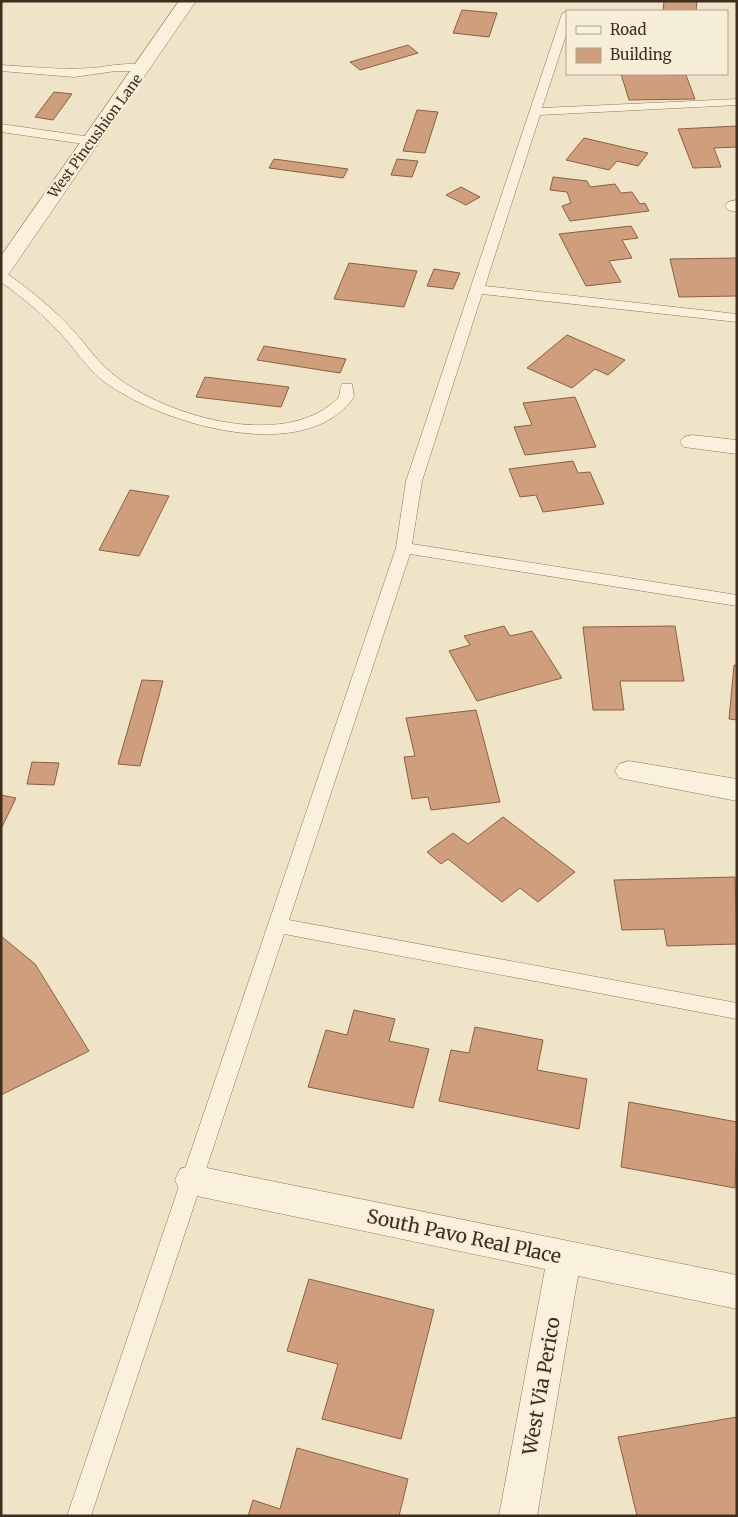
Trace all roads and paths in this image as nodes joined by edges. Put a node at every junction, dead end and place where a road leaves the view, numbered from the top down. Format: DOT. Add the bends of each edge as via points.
graph roads {
  1 [pos="188,1"];
  2 [pos="566,16"];
  3 [pos="1,68"];
  4 [pos="144,68"];
  5 [pos="737,102"];
  6 [pos="535,112"];
  7 [pos="1,128"];
  8 [pos="91,141"];
  9 [pos="1,271"];
  10 [pos="1,276"];
  11 [pos="477,289"];
  12 [pos="737,318"];
  13 [pos="347,387"];
  14 [pos="692,442"];
  15 [pos="737,447"];
  16 [pos="404,548"];
  17 [pos="737,601"];
  18 [pos="629,771"];
  19 [pos="737,790"];
  20 [pos="278,925"];
  21 [pos="737,1011"];
  22 [pos="192,1180"];
  23 [pos="564,1257"];
  24 [pos="737,1292"];
  25 [pos="79,1516"];
  26 [pos="518,1516"];
  1 -- 4 [label="street, West Pincushion Lane"];
  2 -- 6 [label="lane"];
  3 -- 4 [label="lane" via="74,74"];
  4 -- 8 [label="street, West Pincushion Lane"];
  5 -- 6 [label="lane"];
  6 -- 11 [label="lane"];
  7 -- 8 [label="lane"];
  8 -- 9 [label="street, West Pincushion Lane"];
  10 -- 13 [label="lane" via="29,296 60,325 107,378 191,418 230,428 263,430 290,427 337,410 347,397"];
  11 -- 12 [label="lane"];
  11 -- 16 [label="lane" via="414,482"];
  14 -- 15 [label="street"];
  16 -- 17 [label="lane"];
  16 -- 20 [label="lane"];
  18 -- 19 [label="street"];
  20 -- 21 [label="lane"];
  20 -- 22 [label="lane"];
  22 -- 23 [label="street, South Pavo Real Place"];
  22 -- 25 [label="lane"];
  23 -- 24 [label="street, South Pavo Real Place"];
  23 -- 26 [label="street, West Via Perico"];
}
